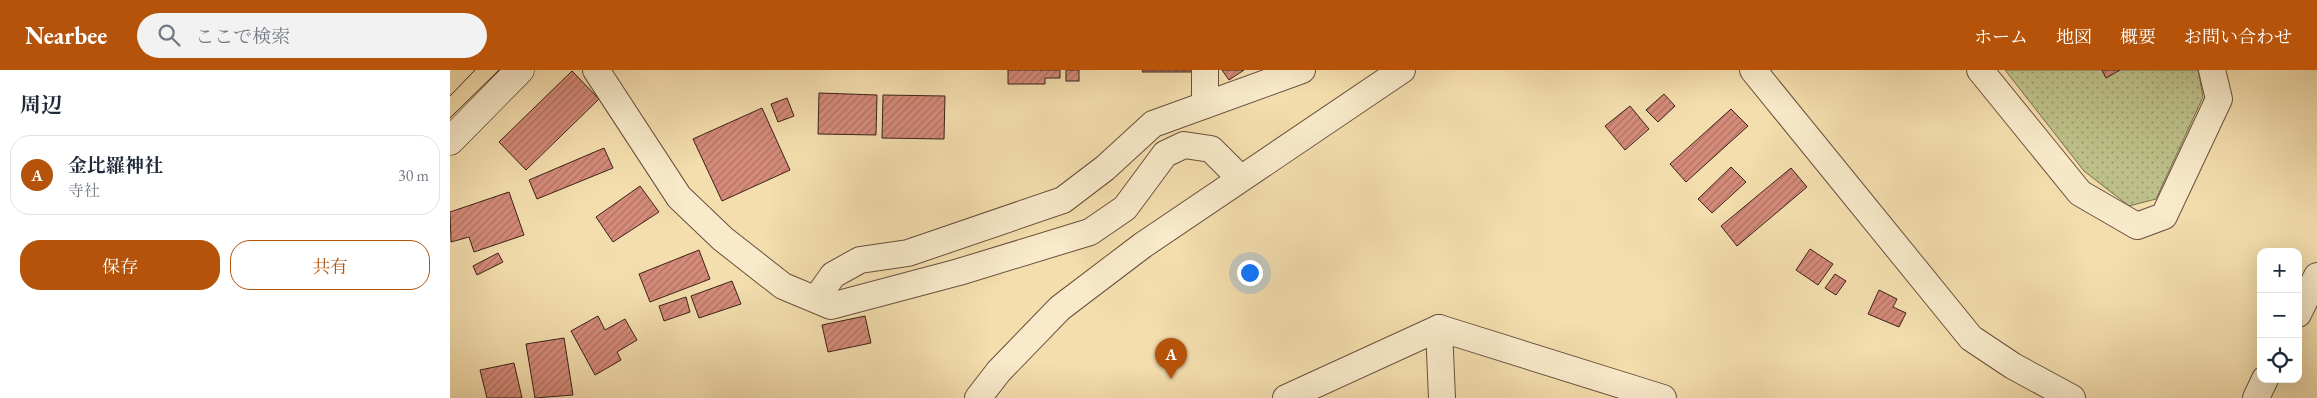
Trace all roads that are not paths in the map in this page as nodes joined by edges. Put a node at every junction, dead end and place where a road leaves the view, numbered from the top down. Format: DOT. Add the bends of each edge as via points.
graph roads {
  1 [pos="520,70"];
  2 [pos="596,70"];
  3 [pos="1205,70"];
  4 [pos="1302,70"];
  5 [pos="1402,70"];
  6 [pos="1753,70"];
  7 [pos="1980,70"];
  8 [pos="2212,70"];
  9 [pos="1205,105"];
  10 [pos="450,141"];
  11 [pos="1240,178"];
  12 [pos="2317,276"];
  13 [pos="816,300"];
  14 [pos="2302,306"];
  15 [pos="1439,328"];
  16 [pos="2263,383"];
  17 [pos="978,398"];
  18 [pos="1286,398"];
  19 [pos="1442,398"];
  20 [pos="1663,398"];
  21 [pos="2072,398"];
  22 [pos="2256,398"];
  1 -- 10 [label="main road"];
  2 -- 13 [label="street" via="679,197 723,240 783,286"];
  3 -- 9 [label="street"];
  4 -- 9 [label="street"];
  5 -- 11 [label="street"];
  6 -- 21 [label="street" via="1971,338 2013,366"];
  7 -- 8 [label="street" via="2080,193 2137,226 2164,216 2219,99"];
  9 -- 13 [label="street" via="1153,124 1105,168 1062,200 908,253 860,260 834,275"];
  11 -- 13 [label="street" via="1211,149 1184,145 1165,154 1125,208 1090,232 831,306"];
  11 -- 17 [label="street" via="1060,308 999,371"];
  12 -- 14 [label="street"];
  15 -- 18 [label="street"];
  15 -- 19 [label="street"];
  15 -- 20 [label="street"];
  16 -- 22 [label="street"];
}
